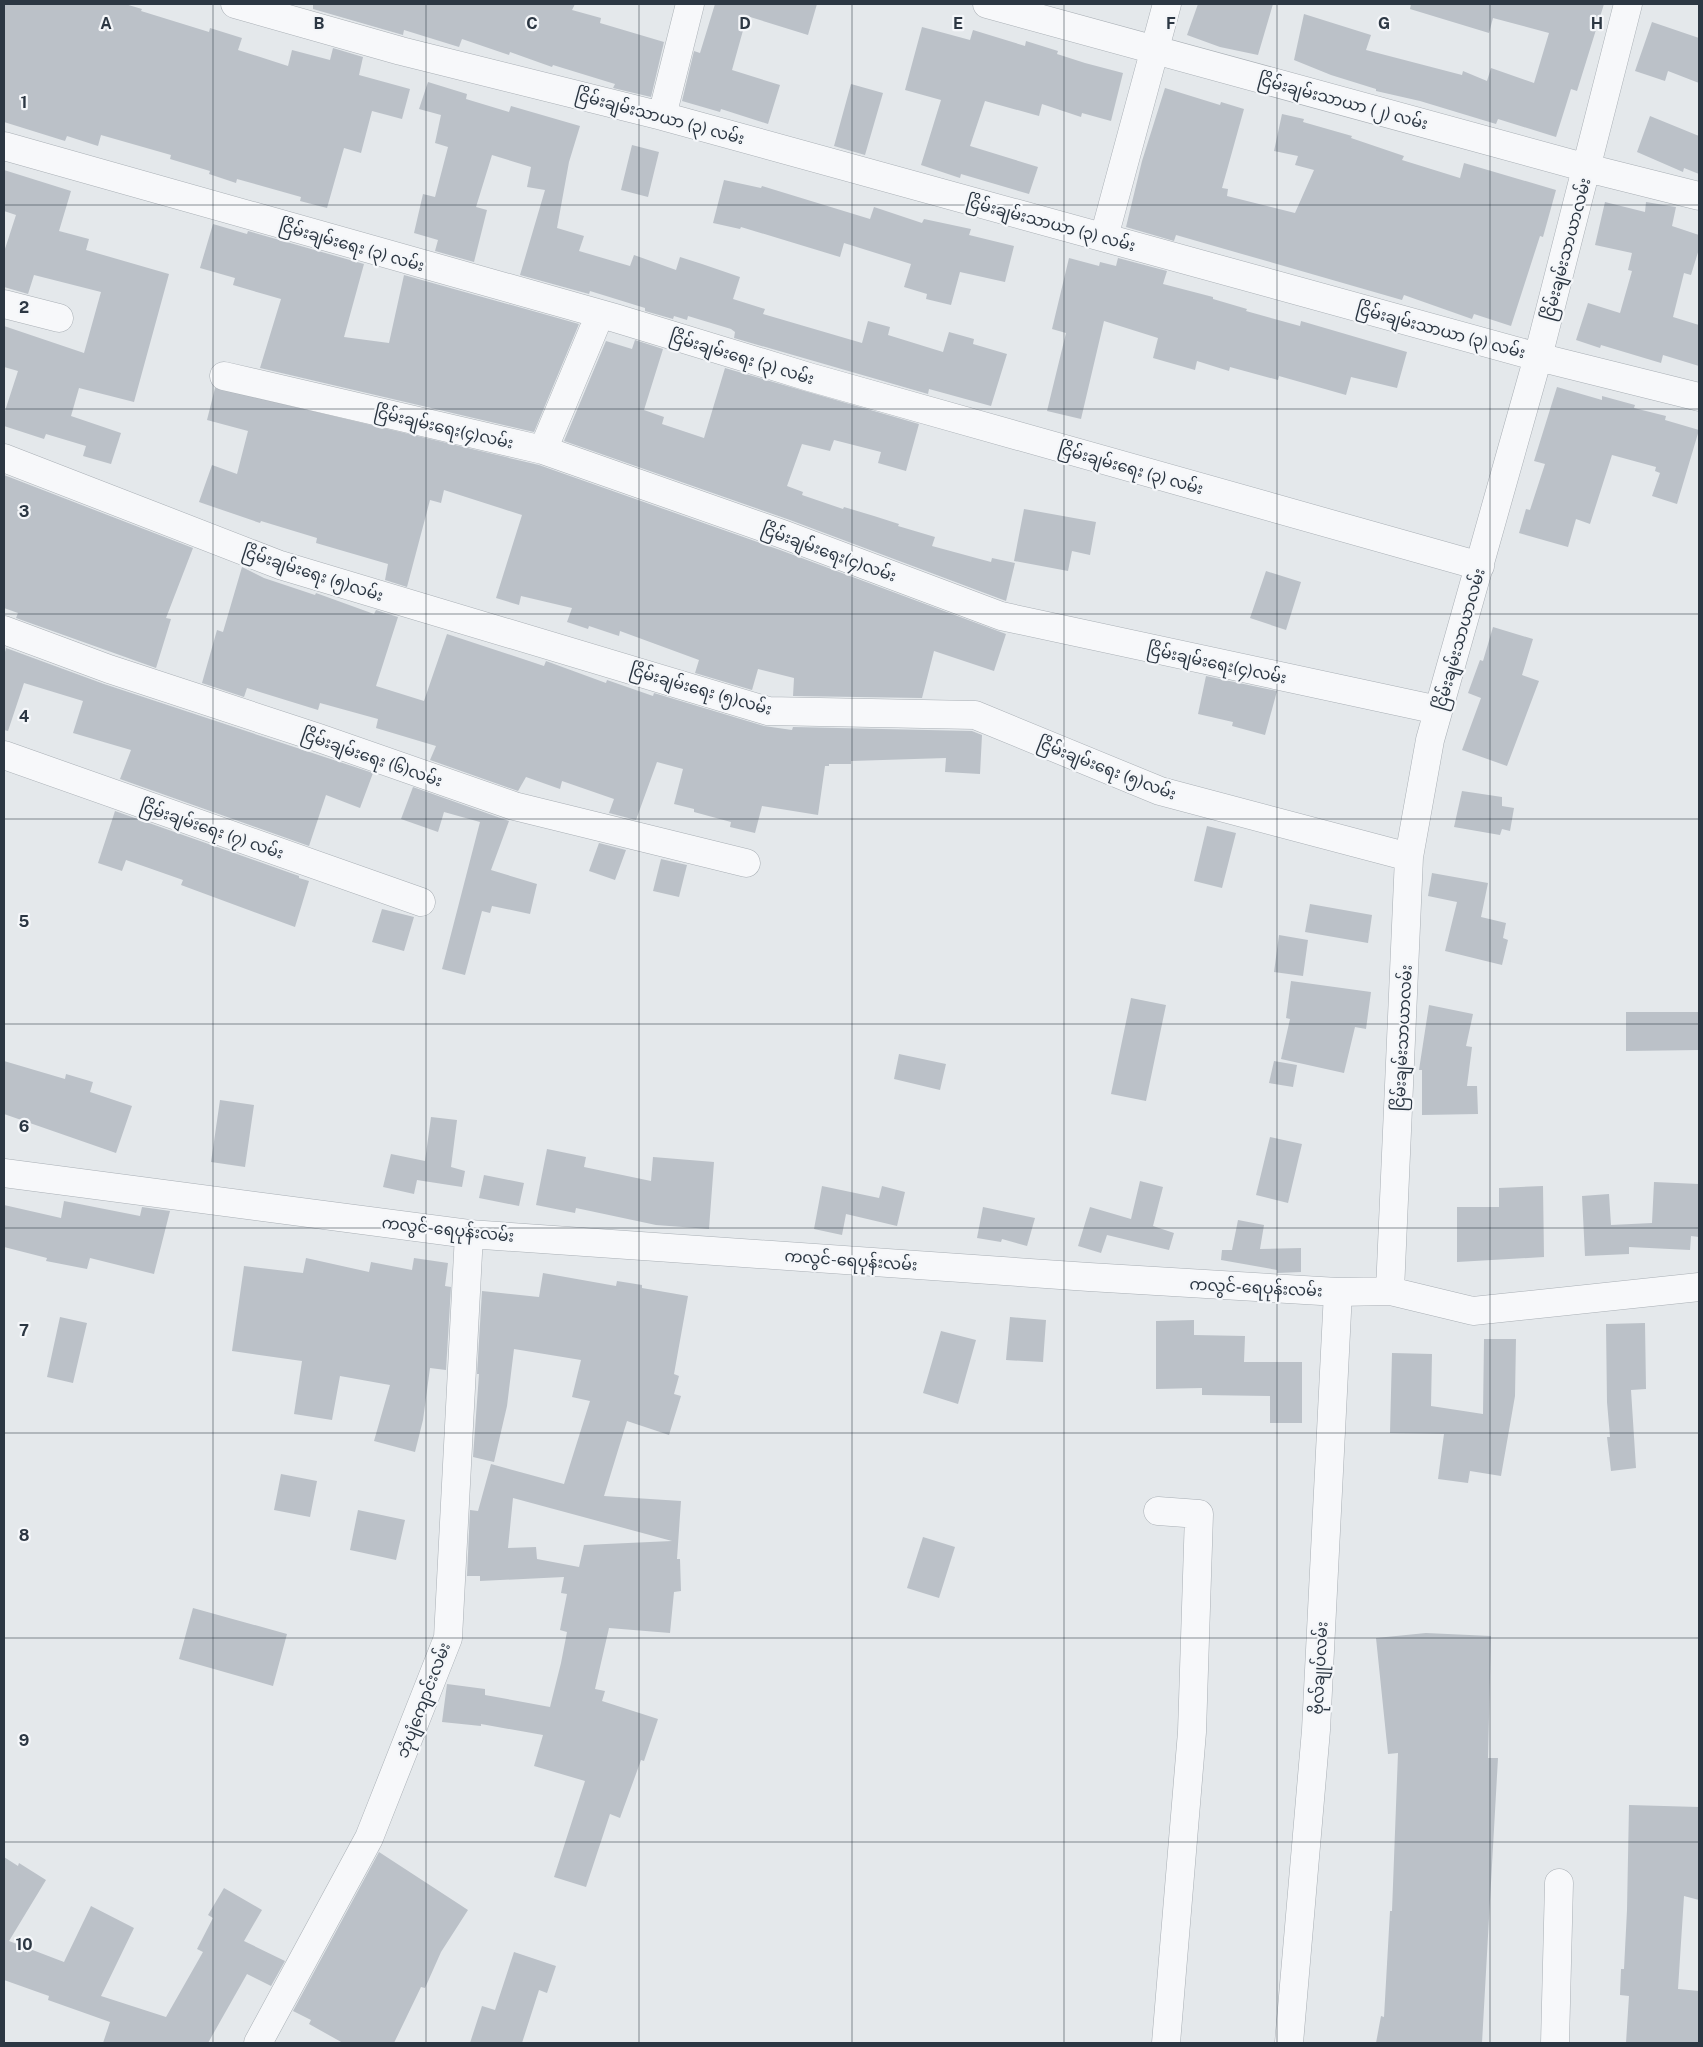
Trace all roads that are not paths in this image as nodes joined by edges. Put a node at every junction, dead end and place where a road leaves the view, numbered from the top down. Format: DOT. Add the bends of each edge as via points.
graph roads {
  1 [pos="235,4"];
  2 [pos="690,4"];
  3 [pos="987,4"];
  4 [pos="1168,4"];
  5 [pos="1628,4"];
  6 [pos="1155,49"];
  7 [pos="662,116"];
  8 [pos="4,146"];
  9 [pos="1587,168"];
  10 [pos="1699,196"];
  11 [pos="1104,237"];
  12 [pos="4,304"];
  13 [pos="600,314"];
  14 [pos="59,318"];
  15 [pos="1538,357"];
  16 [pos="224,376"];
  17 [pos="1699,397"];
  18 [pos="543,450"];
  19 [pos="4,458"];
  20 [pos="1480,566"];
  21 [pos="4,630"];
  22 [pos="1438,710"];
  23 [pos="4,755"];
  24 [pos="1409,858"];
  25 [pos="746,864"];
  26 [pos="421,902"];
  27 [pos="4,1173"];
  28 [pos="469,1234"];
  29 [pos="1699,1287"];
  30 [pos="1390,1290"];
  31 [pos="1338,1292"];
  32 [pos="1158,1511"];
  33 [pos="1559,1883"];
  34 [pos="258,2043"];
  35 [pos="1166,2043"];
  36 [pos="1289,2043"];
  37 [pos="1555,2043"];
  1 -- 7 [label="street, ငြိမ်းချမ်းသာယာ (၃) လမ်း" via="401,51"];
  2 -- 7 [label="street"];
  3 -- 6 [label="street, ငြိမ်းချမ်းသာယာ (၂) လမ်း"];
  4 -- 6 [label="street"];
  5 -- 9 [label="street, ငြိမ်းချမ်းသာယာလမ်း"];
  6 -- 9 [label="street, ငြိမ်းချမ်းသာယာ (၂) လမ်း"];
  6 -- 11 [label="street"];
  7 -- 11 [label="street, ငြိမ်းချမ်းသာယာ (၃) လမ်း"];
  8 -- 13 [label="street, ငြိမ်းချမ်းရေး (၃) လမ်း"];
  9 -- 10 [label="street, ငြိမ်းချမ်းသာယာ (၂) လမ်း"];
  9 -- 15 [label="street, ငြိမ်းချမ်းသာယာလမ်း"];
  11 -- 15 [label="street, ငြိမ်းချမ်းသာယာ (၃) လမ်း"];
  12 -- 14 [label="street"];
  13 -- 18 [label="street"];
  13 -- 20 [label="street, ငြိမ်းချမ်းရေး (၃) လမ်း" via="809,377"];
  15 -- 17 [label="street, ငြိမ်းချမ်းသာယာ (၃) လမ်း"];
  15 -- 20 [label="street, ငြိမ်းချမ်းသာယာလမ်း"];
  16 -- 18 [label="street, ငြိမ်းချမ်းရေး(၄)လမ်း"];
  18 -- 22 [label="street, ငြိမ်းချမ်းရေး(၄)လမ်း" via="786,535 1001,616"];
  19 -- 24 [label="street, ငြိမ်းချမ်းရေး (၅)လမ်း" via="280,565 768,710 974,715 1160,791"];
  20 -- 22 [label="street, ငြိမ်းချမ်းသာယာလမ်း"];
  21 -- 25 [label="street, ငြိမ်းချမ်းရေး (၆)လမ်း" via="109,670 514,806"];
  22 -- 24 [label="street, ငြိမ်းချမ်းသာယာလမ်း"];
  23 -- 26 [label="street, ငြိမ်းချမ်းရေး (၇) လမ်း"];
  24 -- 30 [label="street, ငြိမ်းချမ်းသာယာလမ်း"];
  27 -- 28 [label="street, ကလွင်-ရေပုန်းလမ်း"];
  28 -- 31 [label="street, ကလွင်-ရေပုန်းလမ်း"];
  28 -- 34 [label="street, ဘုံပျံကျောင်းလမ်း" via="448,1638 369,1838"];
  29 -- 30 [label="street, ကလွင်-ရေပုန်းလမ်း" via="1473,1311"];
  30 -- 31 [label="street, ကလွင်-ရေပုန်းလမ်း"];
  31 -- 36 [label="street, ဗိုလ်ချုပ်လမ်း" via="1316,1730"];
  32 -- 35 [label="street" via="1199,1514 1192,1732"];
  33 -- 37 [label="street"];
}
